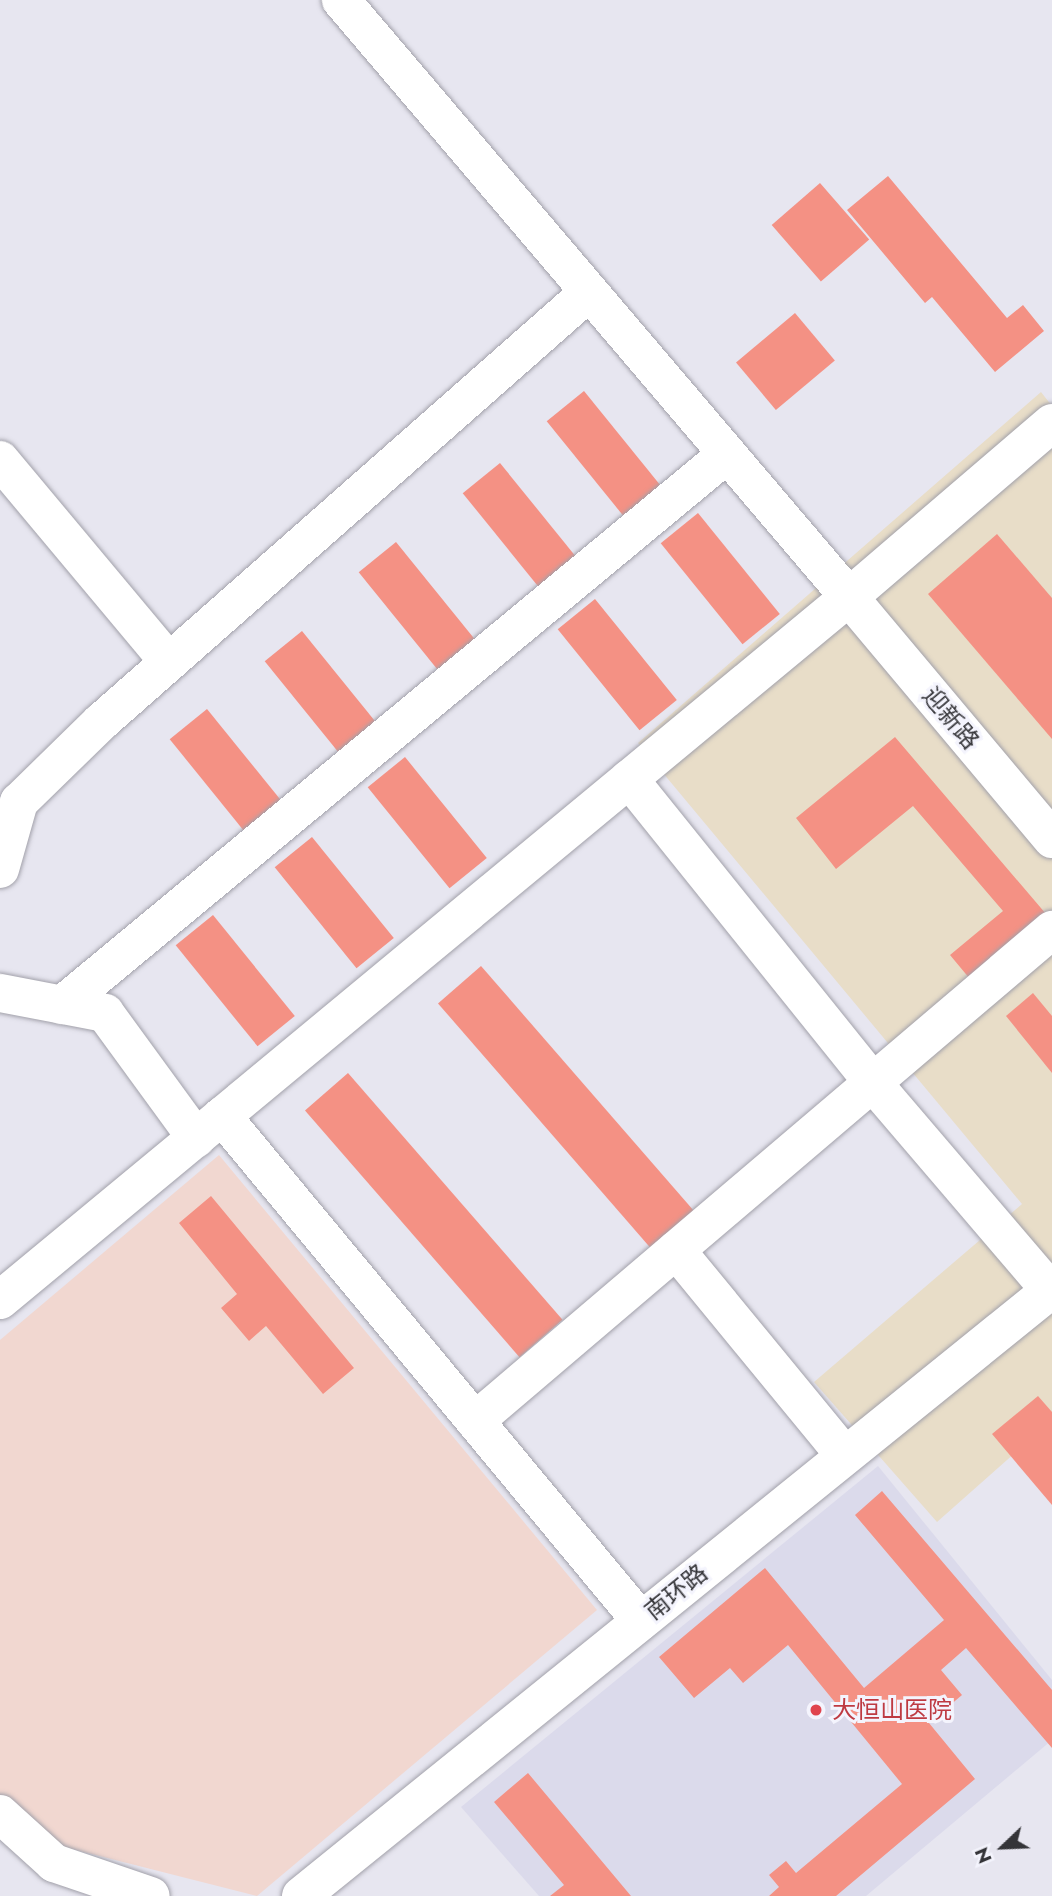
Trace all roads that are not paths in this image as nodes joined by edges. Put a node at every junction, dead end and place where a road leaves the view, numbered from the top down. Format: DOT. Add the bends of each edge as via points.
graph roads {
  1 [pos="341,0"];
  2 [pos="589,292"];
  3 [pos="1046,441"];
  4 [pos="727,454"];
  5 [pos="0,460"];
  6 [pos="849,597"];
  7 [pos="169,662"];
  8 [pos="629,779"];
  9 [pos="1052,839"];
  10 [pos="0,869"];
  11 [pos="1052,930"];
  12 [pos="0,993"];
  13 [pos="62,1004"];
  14 [pos="873,1083"];
  15 [pos="209,1127"];
  16 [pos="676,1250"];
  17 [pos="1051,1289"];
  18 [pos="0,1300"];
  19 [pos="475,1421"];
  20 [pos="845,1456"];
  21 [pos="641,1621"];
  22 [pos="0,1814"];
  23 [pos="151,1896"];
  24 [pos="301,1896"];
  1 -- 2 [label="street, 迎新路"];
  2 -- 4 [label="street, 迎新路"];
  2 -- 7 [label="street"];
  3 -- 6 [label="street"];
  4 -- 6 [label="street, 迎新路"];
  4 -- 13 [label="street"];
  5 -- 7 [label="street"];
  6 -- 8 [label="street"];
  6 -- 9 [label="street, 迎新路"];
  7 -- 10 [label="street" via="19,802"];
  8 -- 14 [label="street"];
  8 -- 15 [label="street"];
  11 -- 14 [label="street"];
  12 -- 13 [label="street"];
  13 -- 15 [label="street" via="105,1013"];
  14 -- 16 [label="street"];
  14 -- 17 [label="street"];
  15 -- 18 [label="street"];
  15 -- 19 [label="street"];
  16 -- 19 [label="street"];
  16 -- 20 [label="street"];
  17 -- 20 [label="street, 南环路"];
  19 -- 21 [label="street"];
  20 -- 21 [label="street, 南环路"];
  21 -- 24 [label="street, 南环路"];
  22 -- 23 [label="street" via="54,1863"];
}
